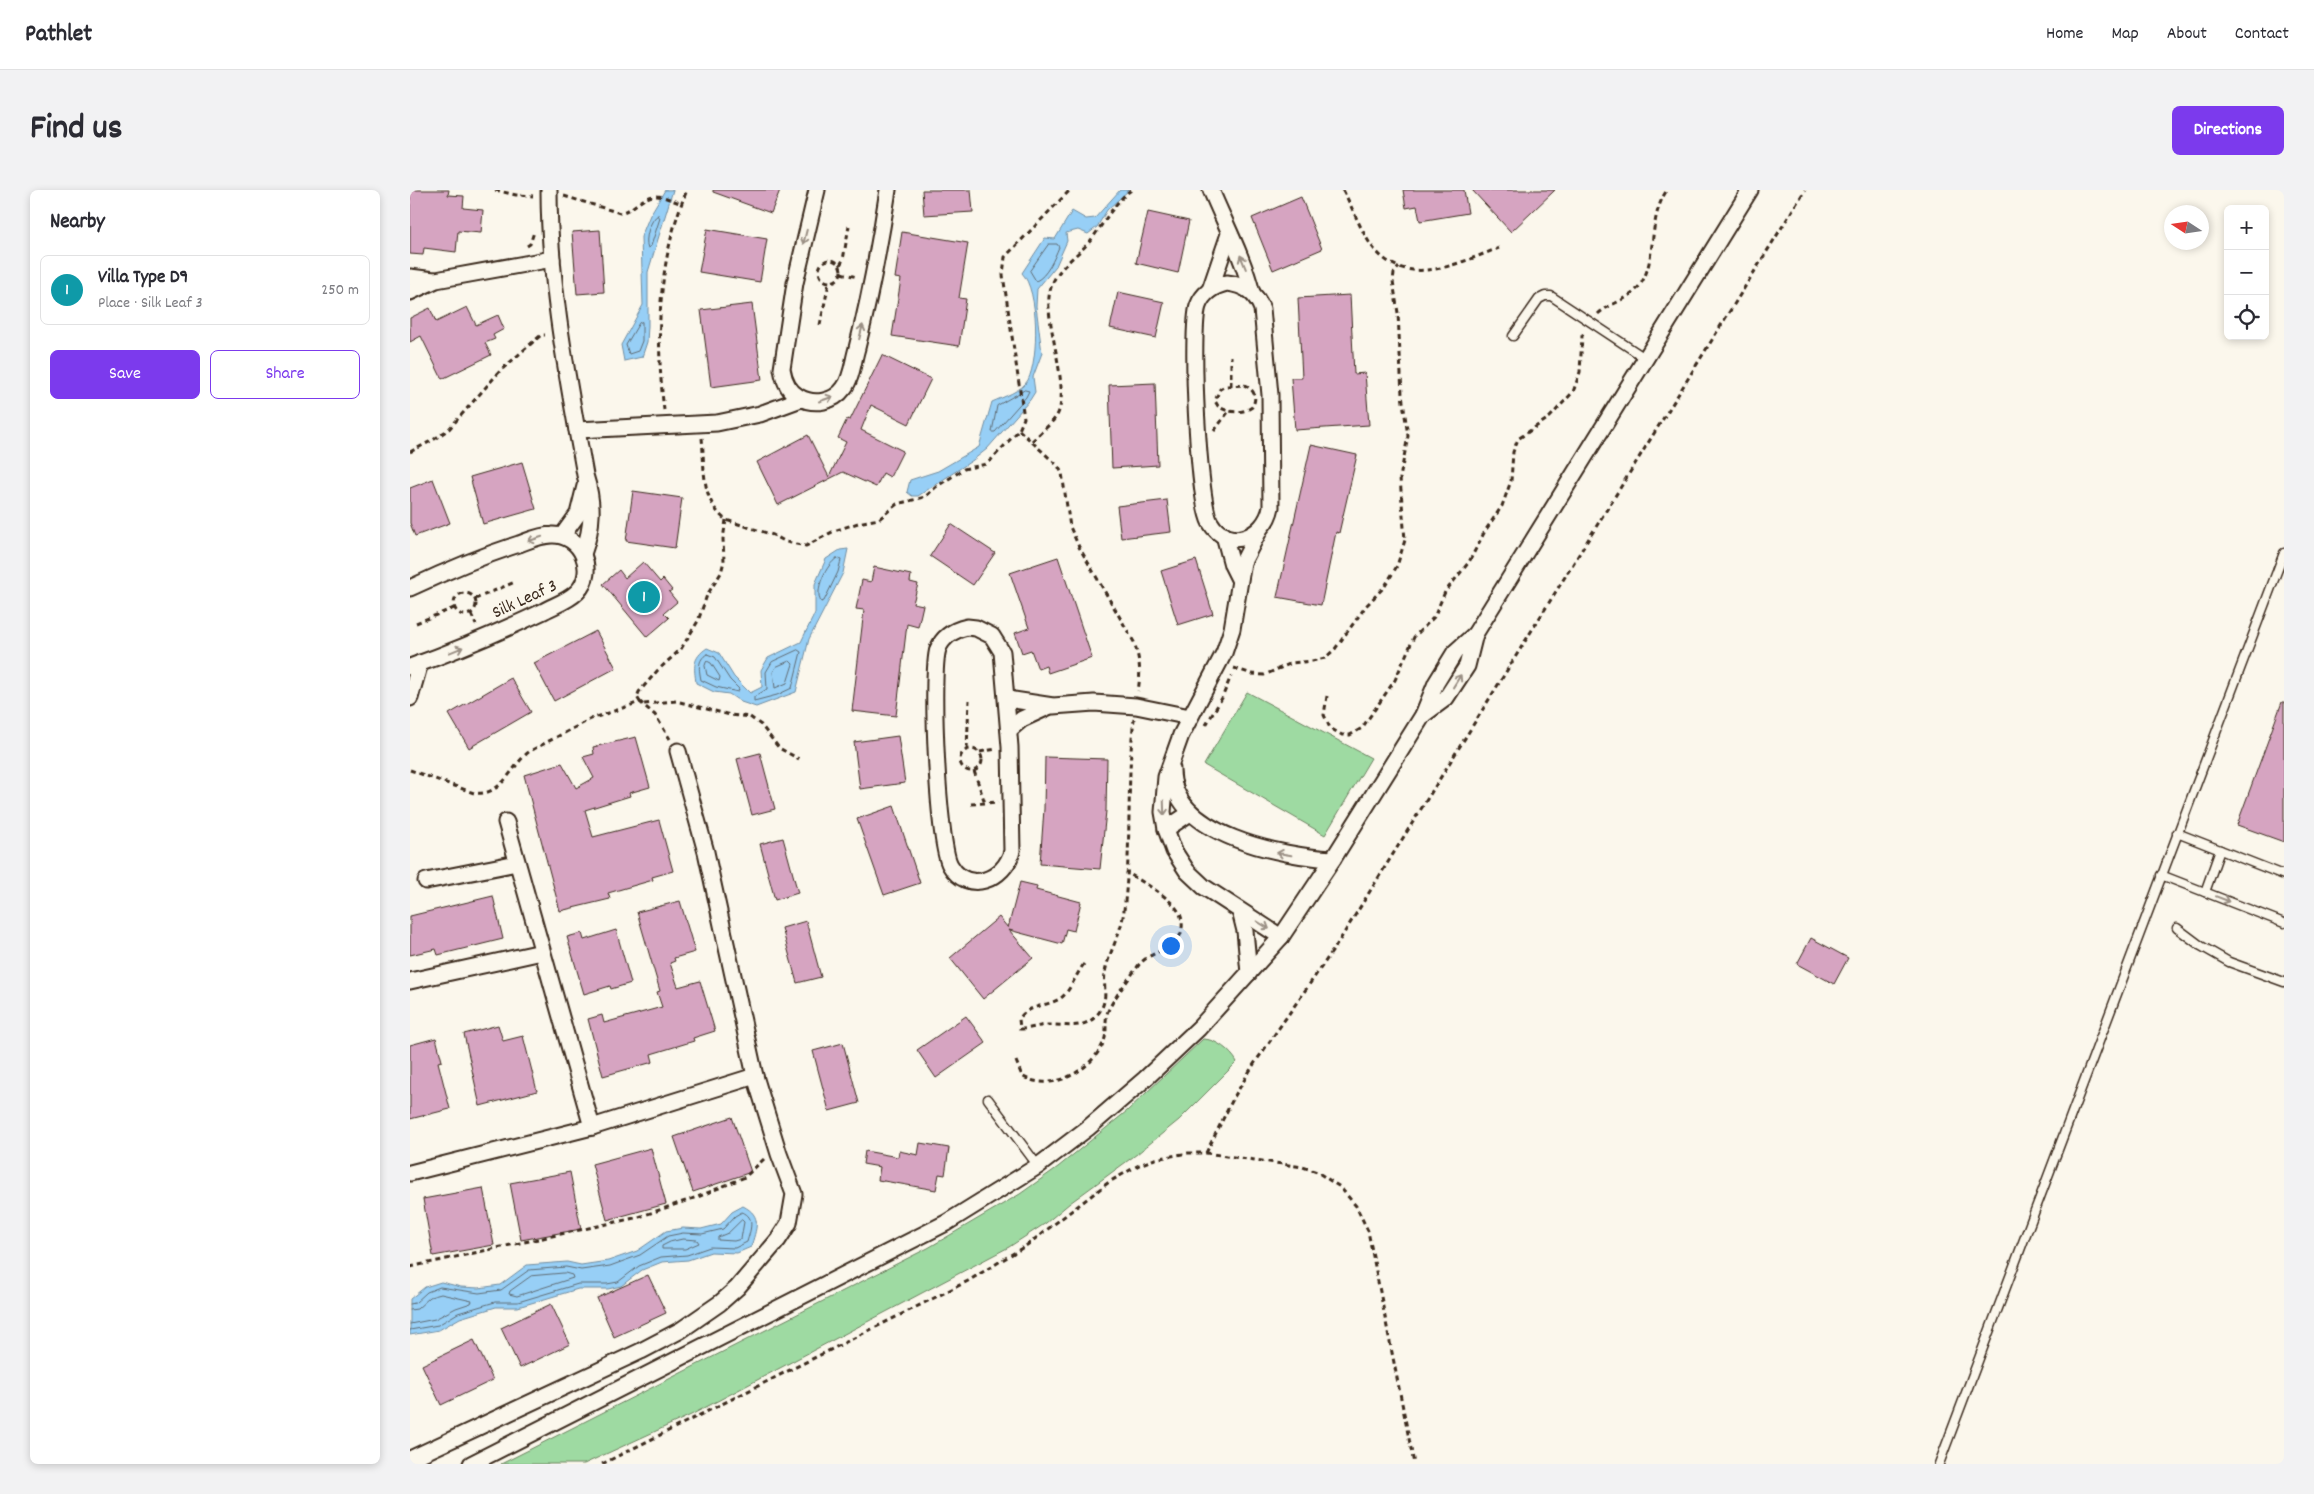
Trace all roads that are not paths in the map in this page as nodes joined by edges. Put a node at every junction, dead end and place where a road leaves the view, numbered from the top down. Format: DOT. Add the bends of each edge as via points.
graph roads {
  1 [pos="817,190"];
  2 [pos="888,190"];
  3 [pos="1211,190"];
  4 [pos="1750,190"];
  5 [pos="544,194"];
  6 [pos="1229,234"];
  7 [pos="552,259"];
  8 [pos="410,277"];
  9 [pos="436,280"];
  10 [pos="1210,290"];
  11 [pos="410,292"];
  12 [pos="1252,293"];
  13 [pos="1513,336"];
  14 [pos="1645,358"];
  15 [pos="801,399"];
  16 [pos="577,430"];
  17 [pos="585,475"];
  18 [pos="1259,532"];
  19 [pos="1224,535"];
  20 [pos="562,536"];
  21 [pos="2284,553"];
  22 [pos="583,554"];
  23 [pos="1239,579"];
  24 [pos="410,588"];
  25 [pos="415,665"];
  26 [pos="410,698"];
  27 [pos="1007,699"];
  28 [pos="1053,706"];
  29 [pos="1190,717"];
  30 [pos="1009,730"];
  31 [pos="678,751"];
  32 [pos="1172,760"];
  33 [pos="1190,813"];
  34 [pos="506,822"];
  35 [pos="1166,829"];
  36 [pos="2177,833"];
  37 [pos="2220,850"];
  38 [pos="1333,859"];
  39 [pos="517,863"];
  40 [pos="2161,874"];
  41 [pos="2284,875"];
  42 [pos="426,881"];
  43 [pos="2205,892"];
  44 [pos="1240,910"];
  45 [pos="2284,922"];
  46 [pos="2177,928"];
  47 [pos="1281,937"];
  48 [pos="542,952"];
  49 [pos="1249,973"];
  50 [pos="410,981"];
  51 [pos="2284,982"];
  52 [pos="755,1076"];
  53 [pos="988,1099"];
  54 [pos="592,1127"];
  55 [pos="1038,1166"];
  56 [pos="410,1173"];
  57 [pos="410,1459"];
  58 [pos="471,1464"];
  59 [pos="1939,1464"];
  1 -- 15 [label="street, one-way" via="794,283 782,369 788,387"];
  15 -- 2 [label="street, one-way" via="810,402 829,400 844,388 849,379 872,282"];
  3 -- 6 [label="street"];
  4 -- 14 [label="street"];
  5 -- 7 [label="street"];
  6 -- 10 [label="street"];
  12 -- 6 [label="street, one-way" via="1242,259"];
  7 -- 9 [label="street"];
  7 -- 16 [label="street"];
  8 -- 9 [label="street"];
  9 -- 11 [label="street"];
  10 -- 12 [label="street" via="1227,283 1245,287"];
  10 -- 19 [label="street" via="1203,297 1197,314 1196,416 1206,514 1216,530"];
  12 -- 18 [label="street" via="1262,309 1271,424 1272,507"];
  13 -- 14 [label="lane" via="1539,300 1551,296"];
  14 -- 38 [label="street" via="1475,634 1455,652 1436,683 1423,714"];
  15 -- 16 [label="street" via="753,416 701,425"];
  16 -- 17 [label="street"];
  17 -- 20 [label="street" via="580,508"];
  17 -- 22 [label="street" via="591,494 592,515 590,535"];
  18 -- 19 [label="street" via="1242,538"];
  18 -- 23 [label="street" via="1243,562"];
  19 -- 23 [label="street"];
  20 -- 22 [label="street" via="571,540"];
  20 -- 24 [label="street, one-way" via="543,536 507,547"];
  21 -- 36 [label="lane"];
  25 -- 22 [label="street, Silk Leaf 3, one-way" via="482,639 571,597 587,574"];
  23 -- 29 [label="street" via="1232,629 1224,653"];
  25 -- 26 [label="street"];
  27 -- 28 [label="street"];
  27 -- 30 [label="street"];
  27 -- 30 [label="street" via="1002,652 992,636 967,627 949,633 939,648 937,658 935,727 938,783 946,858 956,873 973,881 999,875 1012,850"];
  28 -- 29 [label="street" via="1094,703 1136,706"];
  28 -- 30 [label="street" via="1037,711"];
  29 -- 32 [label="street"];
  31 -- 52 [label="street" via="706,852"];
  32 -- 33 [label="street" via="1175,789"];
  32 -- 35 [label="street, one-way" via="1163,794"];
  33 -- 35 [label="street"];
  38 -- 33 [label="street, one-way" via="1277,853 1212,827"];
  34 -- 39 [label="street"];
  35 -- 44 [label="street" via="1174,851 1187,871 1204,887"];
  36 -- 37 [label="lane"];
  36 -- 40 [label="lane"];
  37 -- 41 [label="lane"];
  37 -- 43 [label="lane"];
  38 -- 47 [label="street"];
  39 -- 42 [label="street"];
  39 -- 48 [label="street"];
  40 -- 43 [label="lane"];
  40 -- 59 [label="lane"];
  43 -- 45 [label="lane, one-way"];
  44 -- 47 [label="street, one-way"];
  44 -- 49 [label="street"];
  46 -- 51 [label="lane" via="2229,962"];
  47 -- 49 [label="street"];
  48 -- 50 [label="street"];
  48 -- 54 [label="street"];
  49 -- 55 [label="street" via="1145,1079"];
  52 -- 54 [label="street"];
  52 -- 57 [label="street" via="794,1194 789,1223 737,1288 681,1330 654,1345"];
  53 -- 55 [label="lane"];
  54 -- 56 [label="street"];
  55 -- 58 [label="street" via="899,1248"];
}
